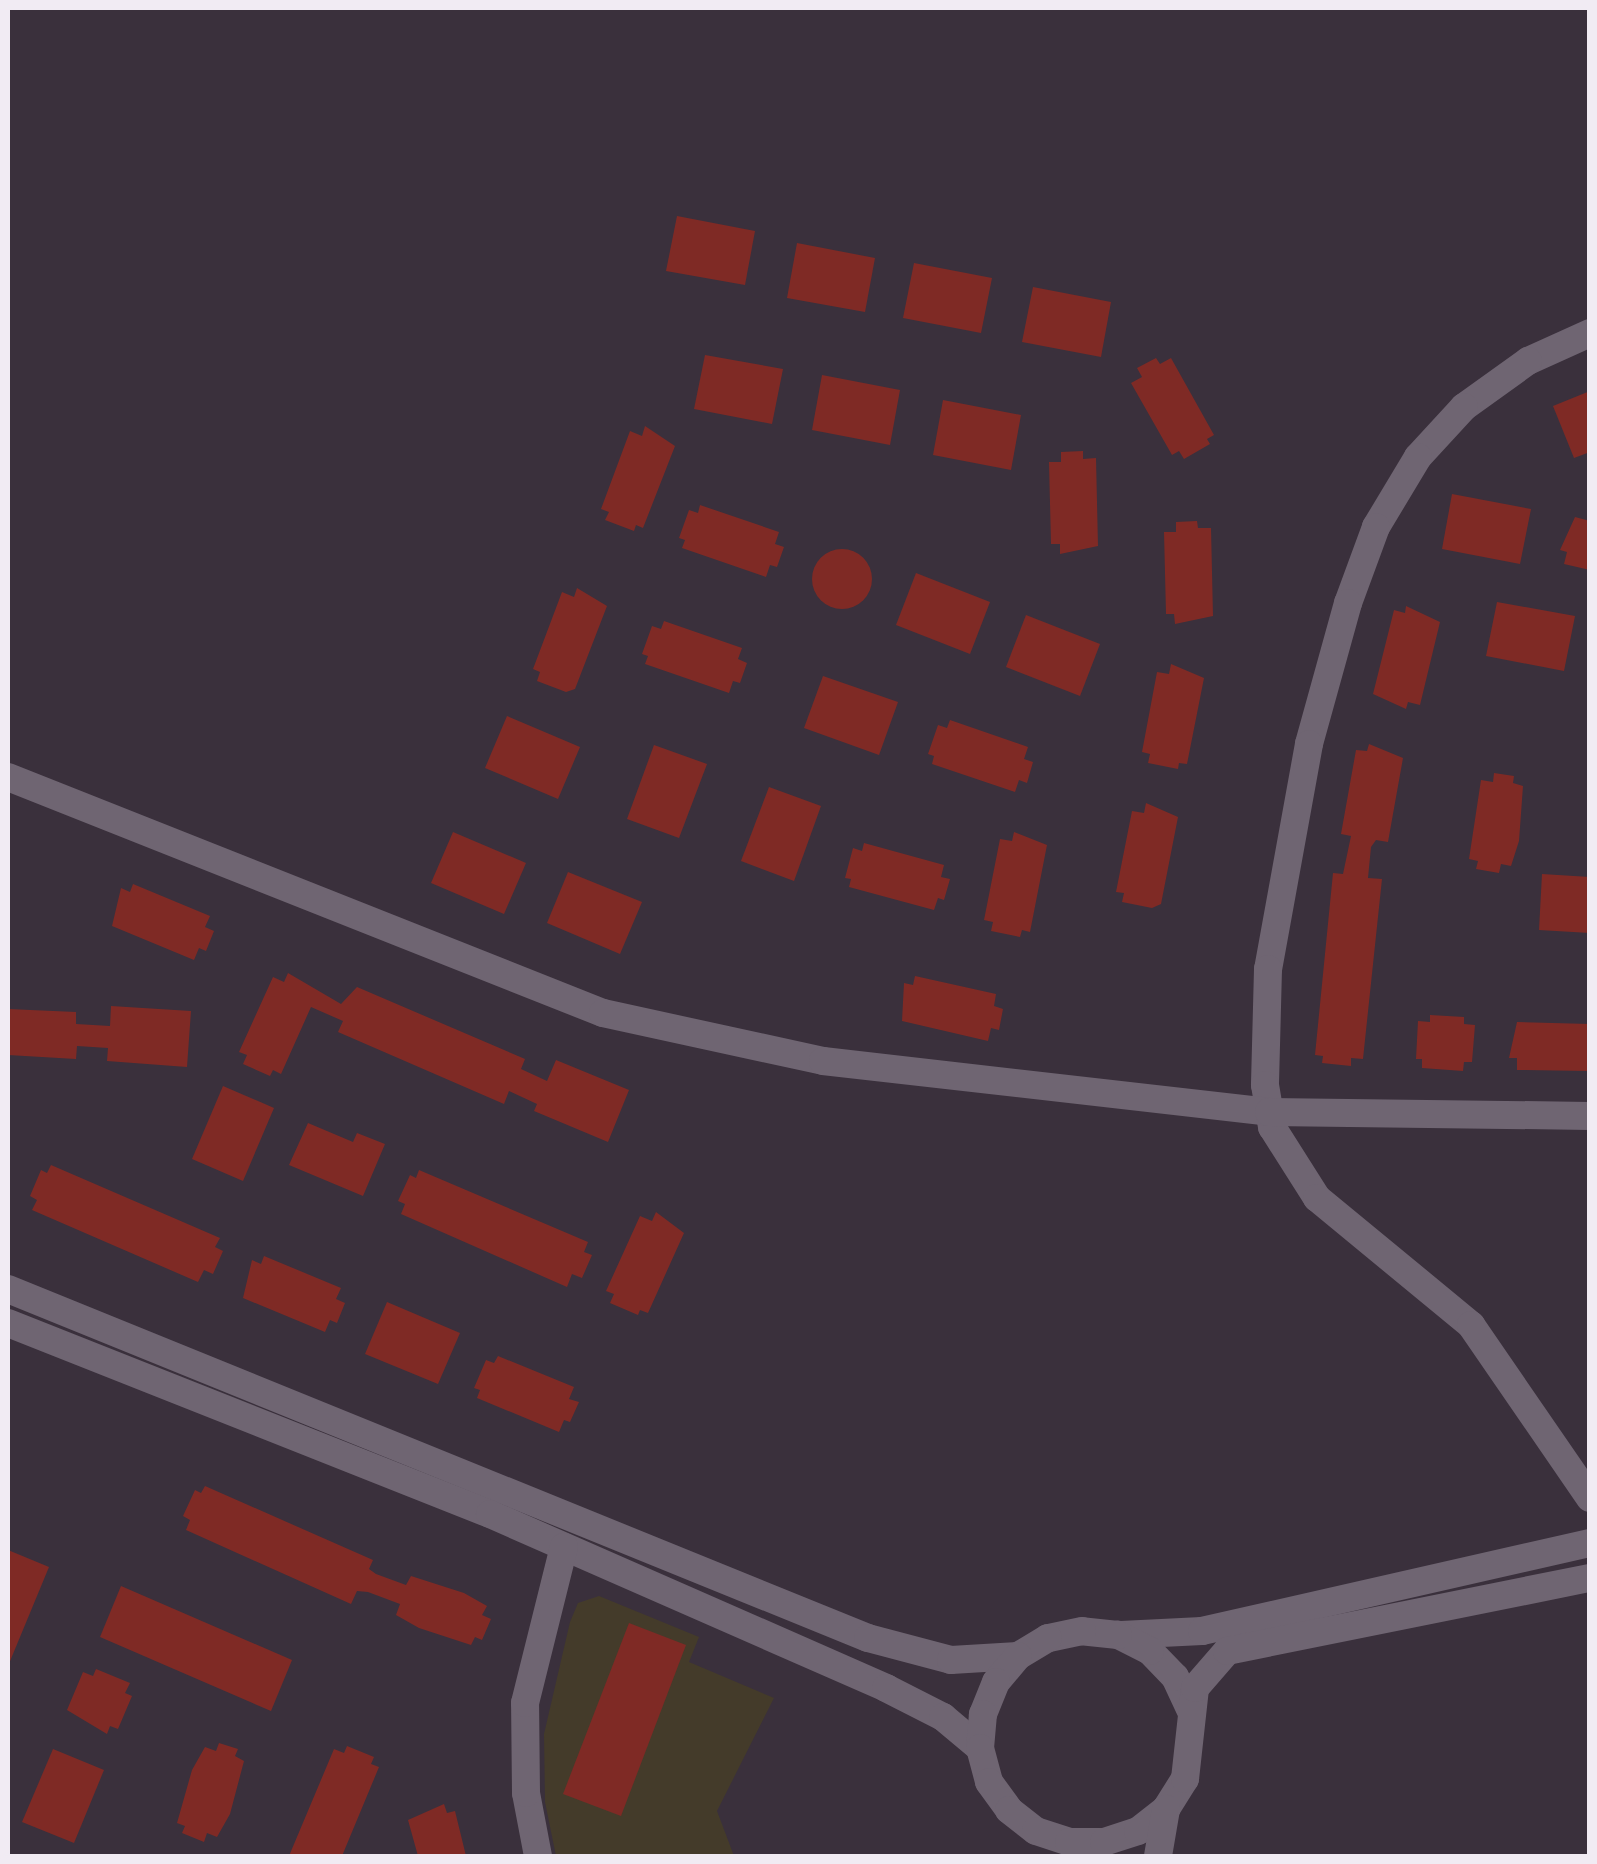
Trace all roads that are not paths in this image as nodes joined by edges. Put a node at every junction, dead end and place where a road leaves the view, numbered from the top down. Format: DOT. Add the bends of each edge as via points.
graph roads {
  1 [pos="1590,333"];
  2 [pos="8,778"];
  3 [pos="1270,1112"];
  4 [pos="1590,1116"];
  5 [pos="8,1289"];
  6 [pos="8,1323"];
  7 [pos="1590,1498"];
  8 [pos="1590,1543"];
  9 [pos="564,1547"];
  10 [pos="1590,1578"];
  11 [pos="1118,1636"];
  12 [pos="1018,1656"];
  13 [pos="1190,1709"];
  14 [pos="980,1748"];
  15 [pos="1166,1809"];
  16 [pos="1036,1831"];
  17 [pos="538,1856"];
  18 [pos="1062,1856"];
  19 [pos="1158,1856"];
  1 -- 3 [label="street" via="1528,361 1464,407 1418,458 1376,528 1309,744 1268,969"];
  2 -- 3 [label="street" via="603,1013 823,1061"];
  3 -- 4 [label="street"];
  3 -- 7 [label="street" via="1272,1127 1318,1198 1471,1325"];
  5 -- 12 [label="street" via="868,1638 951,1660"];
  6 -- 9 [label="street"];
  8 -- 11 [label="street" via="1202,1631"];
  9 -- 14 [label="street" via="886,1688 943,1717"];
  9 -- 17 [label="street" via="525,1703 526,1793"];
  10 -- 13 [label="street" via="1228,1651 1207,1668"];
  11 -- 12 [label="street" via="1082,1631 1048,1638"];
  11 -- 13 [label="street" via="1150,1651 1175,1677"];
  12 -- 14 [label="street" via="982,1714"];
  13 -- 15 [label="street" via="1194,1744 1186,1779"];
  14 -- 16 [label="street" via="990,1782 1009,1810"];
  15 -- 16 [label="street" via="1138,1831 1104,1842 1069,1842"];
  15 -- 19 [label="street"];
  16 -- 18 [label="street"];
}
